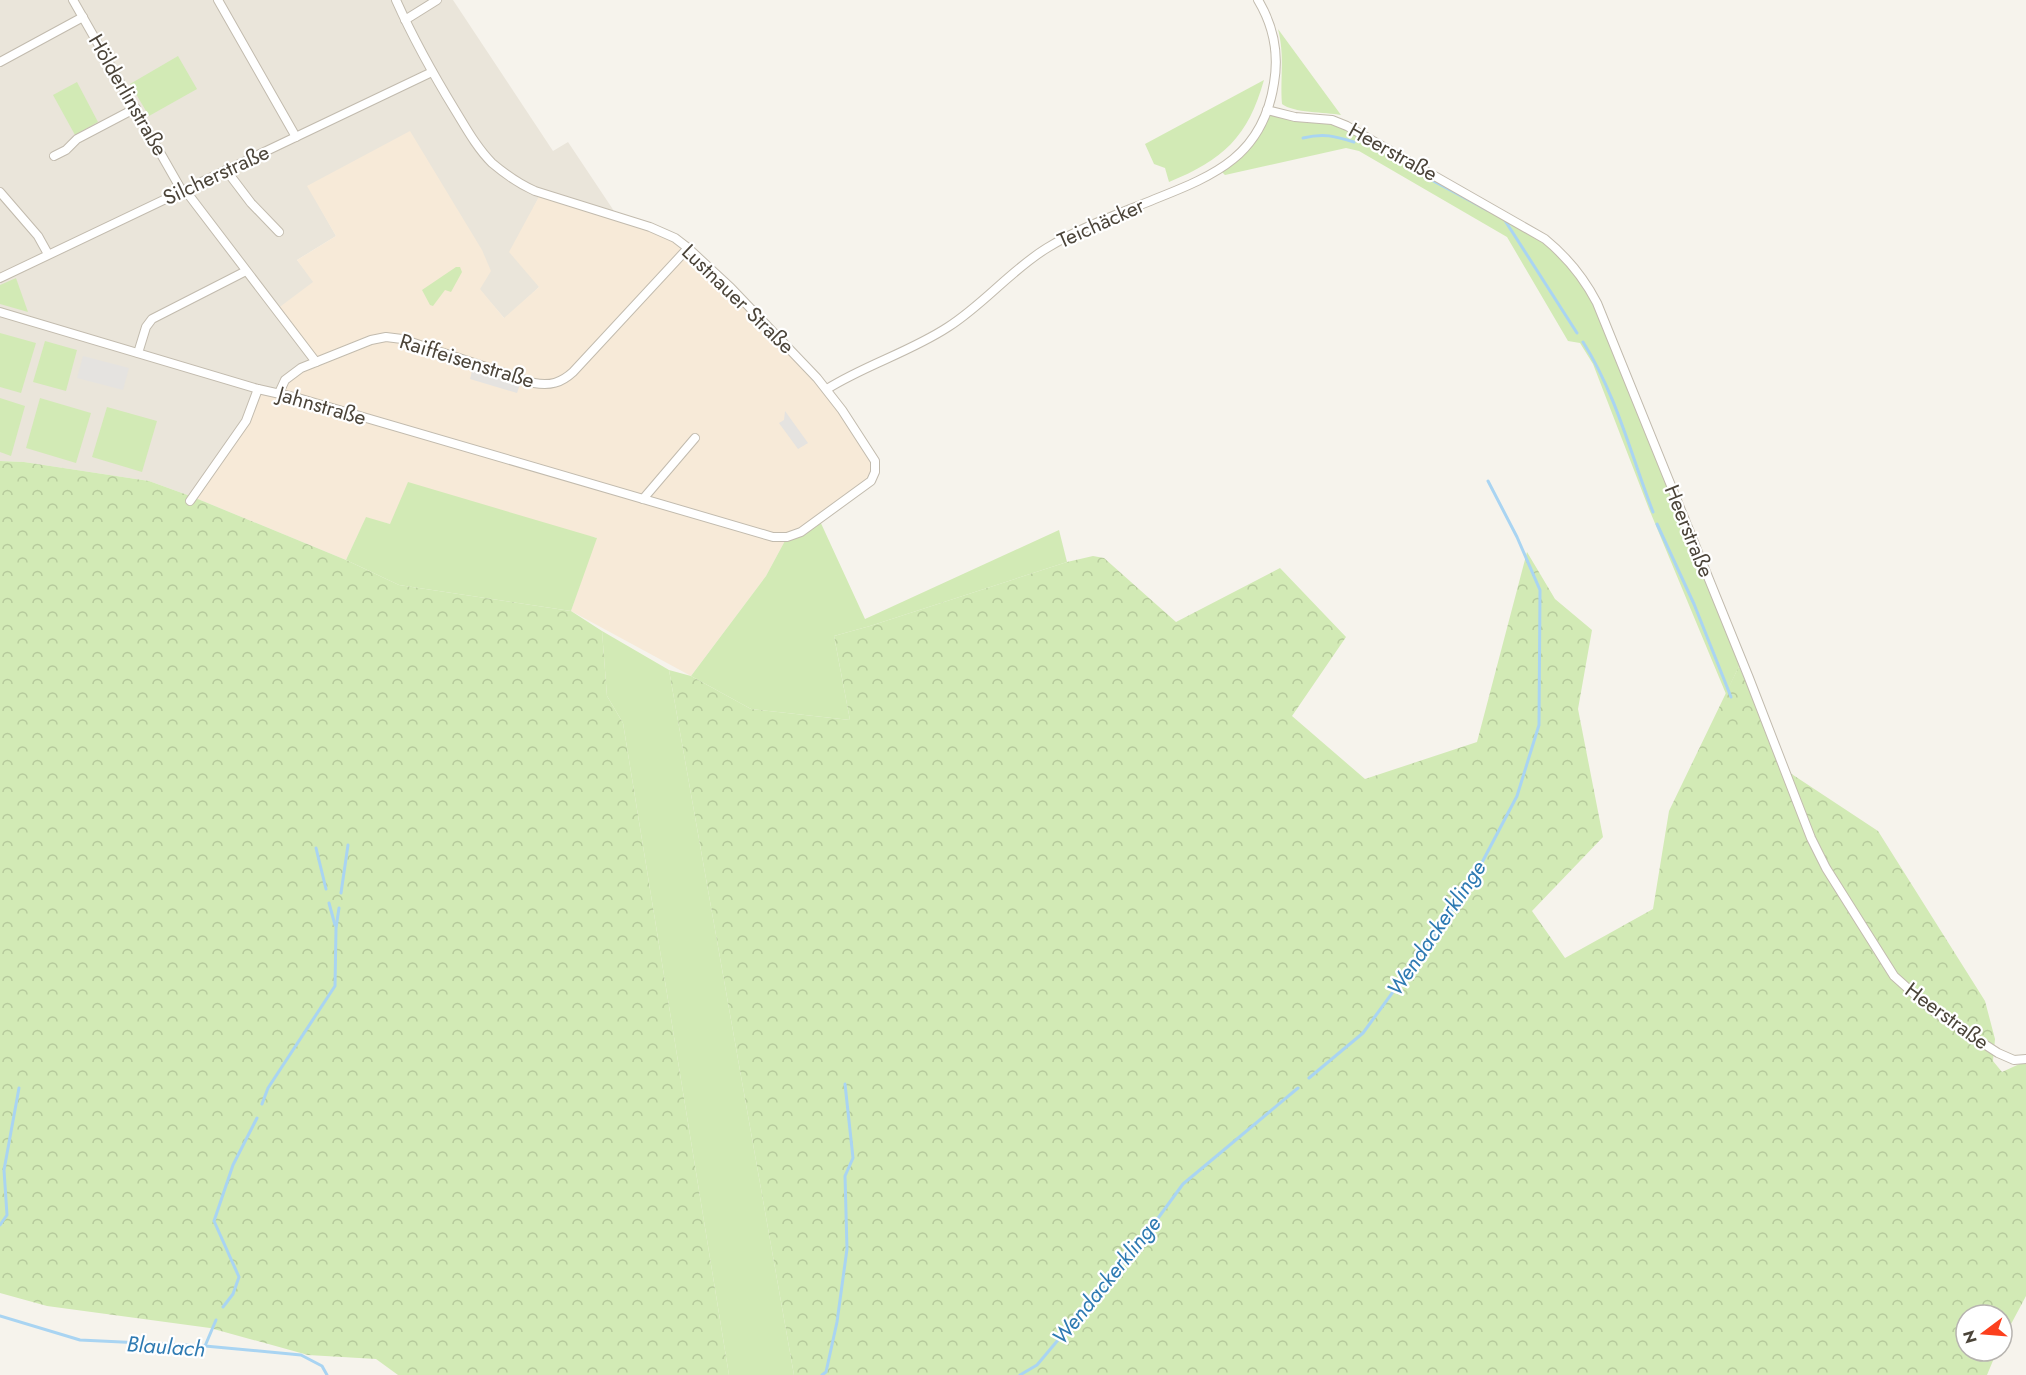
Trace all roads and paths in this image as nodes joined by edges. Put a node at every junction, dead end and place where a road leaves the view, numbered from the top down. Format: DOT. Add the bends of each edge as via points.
graph roads {
  1 [pos="73,0"];
  2 [pos="218,0"];
  3 [pos="396,0"];
  4 [pos="437,0"];
  5 [pos="1258,0"];
  6 [pos="83,17"];
  7 [pos="405,20"];
  8 [pos="1,58"];
  9 [pos="432,72"];
  10 [pos="136,108"];
  11 [pos="1268,110"];
  12 [pos="296,137"];
  13 [pos="54,156"];
  14 [pos="226,170"];
  15 [pos="183,190"];
  16 [pos="0,192"];
  17 [pos="279,232"];
  18 [pos="688,248"];
  19 [pos="48,254"];
  20 [pos="246,271"];
  21 [pos="0,278"];
  22 [pos="0,312"];
  23 [pos="138,353"];
  24 [pos="316,362"];
  25 [pos="258,389"];
  26 [pos="827,389"];
  27 [pos="279,393"];
  28 [pos="695,438"];
  29 [pos="875,472"];
  30 [pos="643,499"];
  31 [pos="190,501"];
  32 [pos="2026,1059"];
  1 -- 6 [label="street, Hölderlinstraße"];
  2 -- 12 [label="street"];
  3 -- 7 [label="street, Lustnauer Straße"];
  4 -- 7 [label="street"];
  5 -- 11 [label="street, Teichäcker" via="1267,16 1276,51 1277,67"];
  6 -- 8 [label="street"];
  6 -- 10 [label="street, Hölderlinstraße"];
  7 -- 9 [label="street, Lustnauer Straße"];
  9 -- 12 [label="street, Silcherstraße"];
  9 -- 18 [label="street, Lustnauer Straße" via="479,147 517,182 650,227"];
  10 -- 13 [label="street" via="77,139"];
  10 -- 15 [label="street, Hölderlinstraße"];
  11 -- 26 [label="street, Teichäcker" via="1248,144 1213,175 1065,238 1023,265 946,328"];
  11 -- 32 [label="street, Heerstraße" via="1347,126 1545,239 1580,275 1597,303 1817,853 1894,976 1932,1010 1998,1053 2014,1060"];
  12 -- 14 [label="street, Silcherstraße"];
  14 -- 15 [label="street, Silcherstraße"];
  14 -- 17 [label="street"];
  15 -- 19 [label="street, Silcherstraße"];
  15 -- 20 [label="street, Hölderlinstraße"];
  16 -- 19 [label="street" via="38,236"];
  18 -- 24 [label="street, Raiffeisenstraße" via="560,382 534,383 394,337 370,340"];
  18 -- 26 [label="street, Lustnauer Straße"];
  19 -- 21 [label="street, Silcherstraße"];
  20 -- 23 [label="street" via="152,318"];
  20 -- 24 [label="street, Hölderlinstraße"];
  22 -- 23 [label="street, Jahnstraße"];
  23 -- 25 [label="street, Jahnstraße"];
  24 -- 27 [label="street, Raiffeisenstraße" via="291,375"];
  25 -- 27 [label="street, Jahnstraße"];
  25 -- 31 [label="street" via="246,421"];
  26 -- 29 [label="street, Lustnauer Straße" via="869,450"];
  27 -- 30 [label="street, Jahnstraße"];
  28 -- 30 [label="street"];
  29 -- 30 [label="street, Jahnstraße" via="871,481 801,532 787,537 773,537"];
}
